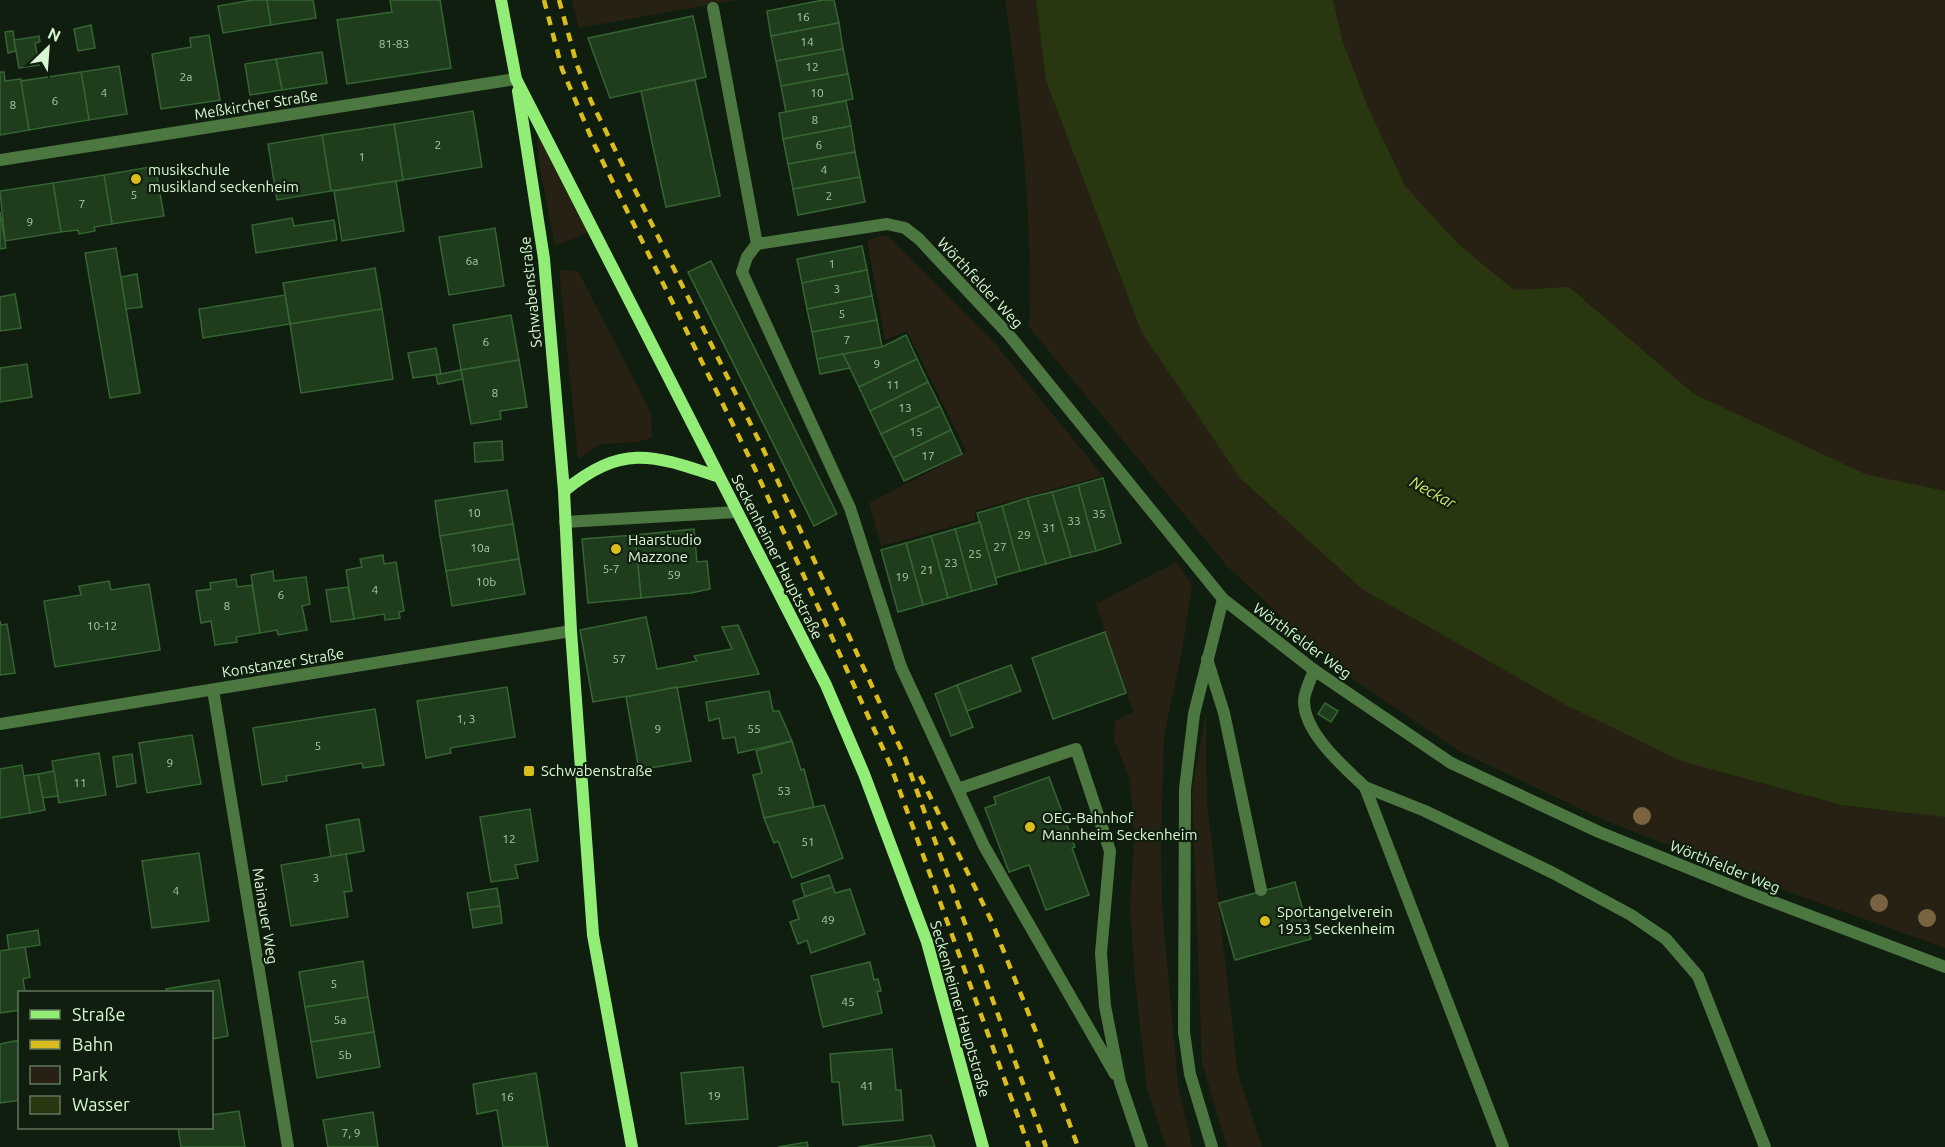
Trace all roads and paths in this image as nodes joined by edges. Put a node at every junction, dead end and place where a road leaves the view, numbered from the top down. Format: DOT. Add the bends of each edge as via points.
graph roads {
  1 [pos="501,0"];
  2 [pos="713,8"];
  3 [pos="516,79"];
  4 [pos="0,160"];
  5 [pos="757,244"];
  6 [pos="719,477"];
  7 [pos="564,491"];
  8 [pos="737,512"];
  9 [pos="565,522"];
  10 [pos="1223,600"];
  11 [pos="571,631"];
  12 [pos="1207,659"];
  13 [pos="1314,670"];
  14 [pos="213,690"];
  15 [pos="0,724"];
  16 [pos="1365,787"];
  17 [pos="958,789"];
  18 [pos="1261,890"];
  19 [pos="1945,967"];
  20 [pos="1120,1082"];
  21 [pos="288,1147"];
  22 [pos="632,1147"];
  23 [pos="983,1147"];
  24 [pos="1142,1147"];
  25 [pos="1212,1147"];
  26 [pos="1503,1147"];
  27 [pos="1765,1147"];
  1 -- 3 [label="main road, Seckenheimer Hauptstraße"];
  2 -- 5 [label="street"];
  3 -- 4 [label="street, Meßkircher Straße"];
  3 -- 6 [label="main road, Seckenheimer Hauptstraße"];
  3 -- 7 [label="main road, Schwabenstraße" via="544,259"];
  5 -- 10 [label="street, Wörthfelder Weg" via="887,225 905,228 1009,335"];
  5 -- 17 [label="street" via="742,272 850,508 901,667"];
  6 -- 7 [label="main road" via="649,457 616,459 589,471"];
  6 -- 8 [label="main road, Seckenheimer Hauptstraße"];
  7 -- 9 [label="main road, Schwabenstraße"];
  8 -- 9 [label="street"];
  8 -- 23 [label="main road, Seckenheimer Hauptstraße" via="826,685 864,774 927,942"];
  9 -- 11 [label="main road, Schwabenstraße"];
  10 -- 12 [label="street"];
  10 -- 13 [label="street, Wörthfelder Weg"];
  11 -- 14 [label="street, Konstanzer Straße"];
  11 -- 22 [label="main road, Schwabenstraße" via="593,935"];
  12 -- 18 [label="street" via="1224,713"];
  12 -- 25 [label="street" via="1194,714 1185,789 1184,1032 1190,1074"];
  13 -- 16 [label="street" via="1304,701 1313,729 1337,761"];
  13 -- 19 [label="street, Wörthfelder Weg" via="1451,763 1599,832"];
  14 -- 15 [label="street, Konstanzer Straße"];
  14 -- 21 [label="street, Mainauer Weg"];
  16 -- 26 [label="street"];
  16 -- 27 [label="street" via="1425,811 1553,873 1666,939 1698,976"];
  17 -- 20 [label="street" via="984,846"];
  17 -- 20 [label="street" via="1076,749 1110,852 1101,953 1105,1006"];
  20 -- 24 [label="street"];
}
